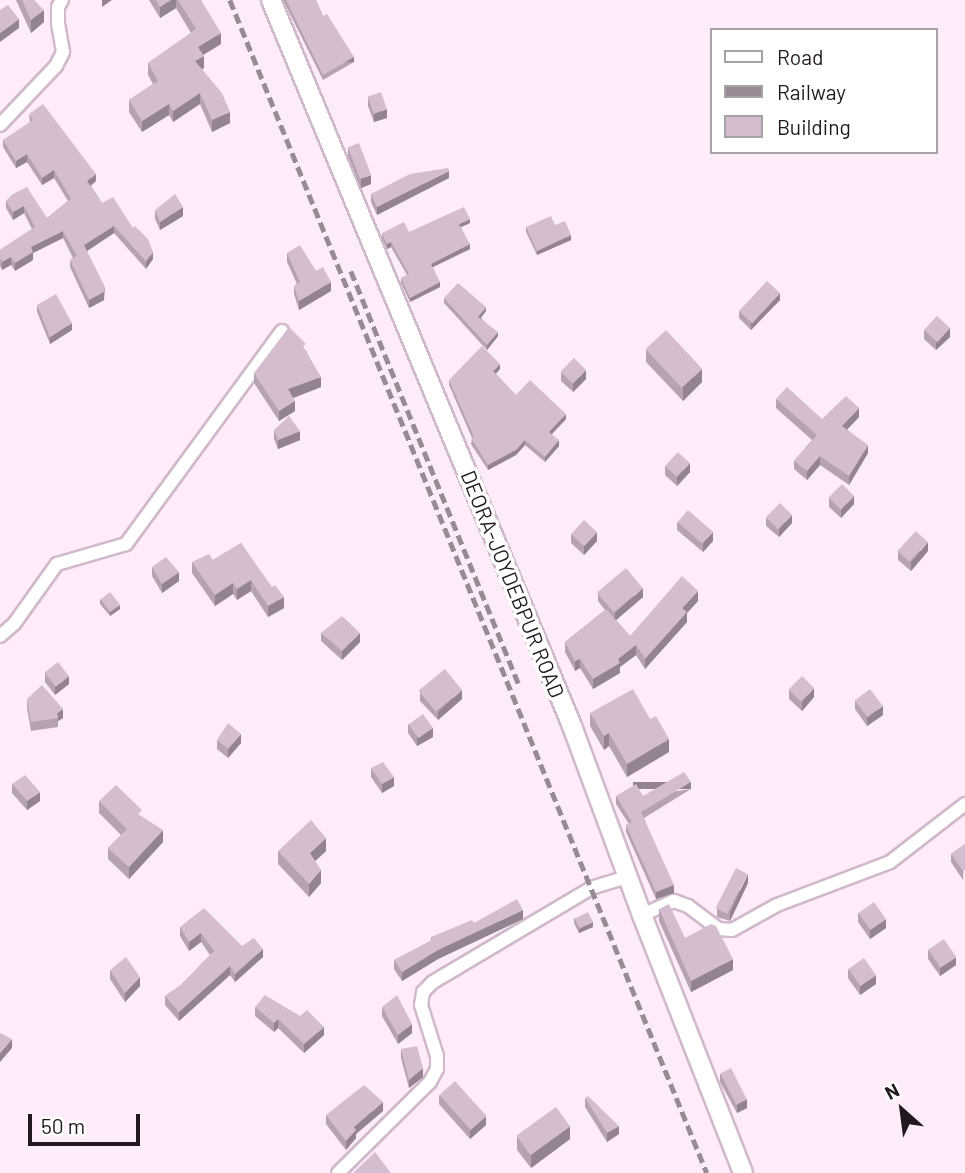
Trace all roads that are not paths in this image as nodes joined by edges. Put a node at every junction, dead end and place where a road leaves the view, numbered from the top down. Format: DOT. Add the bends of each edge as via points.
graph roads {
  1 [pos="62,0"];
  2 [pos="271,0"];
  3 [pos="0,125"];
  4 [pos="282,331"];
  5 [pos="0,636"];
  6 [pos="965,804"];
  7 [pos="628,877"];
  8 [pos="642,915"];
  9 [pos="338,1173"];
  10 [pos="743,1173"];
  1 -- 3 [label="street" via="58,25 63,52 56,66"];
  2 -- 7 [label="street, DEORA-JOYDEBPUR ROAD" via="572,726"];
  4 -- 5 [label="street" via="126,544 57,564 14,624"];
  6 -- 8 [label="street" via="890,862 777,905 732,930 718,929 674,901"];
  7 -- 8 [label="street, DEORA-JOYDEBPUR ROAD"];
  7 -- 9 [label="street" via="591,888 422,992 437,1069 430,1082"];
  8 -- 10 [label="street, DEORA-JOYDEBPUR ROAD"];
}
